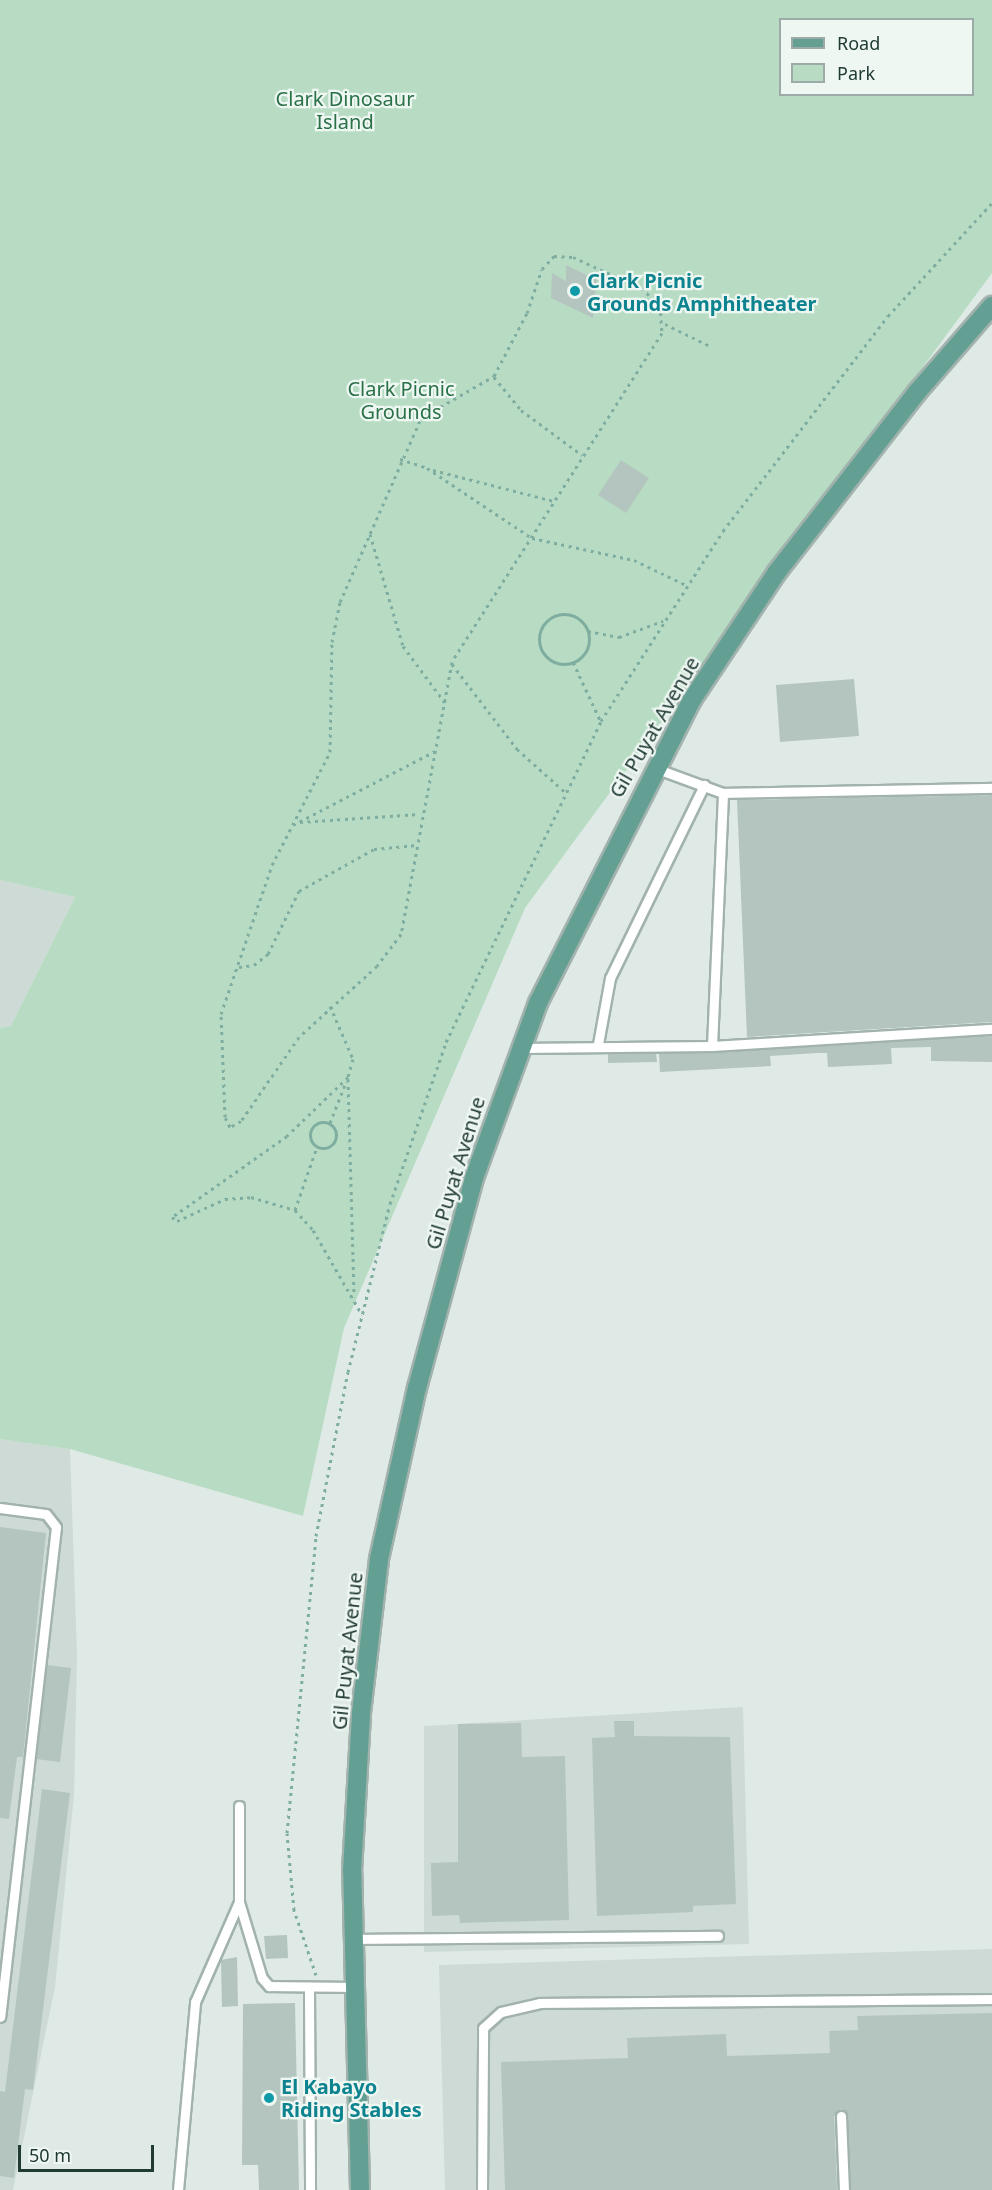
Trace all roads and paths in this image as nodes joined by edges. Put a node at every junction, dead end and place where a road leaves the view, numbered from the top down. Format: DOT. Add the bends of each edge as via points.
graph roads {
  1 [pos="992,203"];
  2 [pos="992,306"];
  3 [pos="665,324"];
  4 [pos="710,346"];
  5 [pos="494,376"];
  6 [pos="582,455"];
  7 [pos="400,459"];
  8 [pos="427,468"];
  9 [pos="555,501"];
  10 [pos="370,534"];
  11 [pos="532,538"];
  12 [pos="688,585"];
  13 [pos="666,620"];
  14 [pos="588,631"];
  15 [pos="573,662"];
  16 [pos="451,663"];
  17 [pos="446,704"];
  18 [pos="601,721"];
  19 [pos="435,750"];
  20 [pos="655,768"];
  21 [pos="704,785"];
  22 [pos="992,788"];
  23 [pos="565,792"];
  24 [pos="723,793"];
  25 [pos="420,814"];
  26 [pos="298,822"];
  27 [pos="291,826"];
  28 [pos="417,845"];
  29 [pos="239,967"];
  30 [pos="330,1006"];
  31 [pos="992,1029"];
  32 [pos="598,1044"];
  33 [pos="712,1046"];
  34 [pos="518,1048"];
  35 [pos="348,1077"];
  36 [pos="329,1123"];
  37 [pos="317,1147"];
  38 [pos="295,1210"];
  39 [pos="354,1299"];
  40 [pos="362,1314"];
  41 [pos="0,1508"];
  42 [pos="239,1806"];
  43 [pos="239,1902"];
  44 [pos="718,1936"];
  45 [pos="352,1939"];
  46 [pos="354,1987"];
  47 [pos="314,1989"];
  48 [pos="992,1999"];
  49 [pos="0,2018"];
  50 [pos="841,2116"];
  51 [pos="178,2190"];
  52 [pos="310,2190"];
  53 [pos="360,2190"];
  54 [pos="482,2190"];
  55 [pos="844,2190"];
  1 -- 12 [label="path" via="888,315 741,506"];
  2 -- 20 [label="main road, Gil Puyat Avenue" via="918,391 777,572"];
  3 -- 4 [label="path"];
  3 -- 5 [label="path" via="660,304 641,288 573,256 554,256 542,269 527,313"];
  3 -- 6 [label="path"];
  5 -- 6 [label="path" via="521,410"];
  5 -- 7 [label="path" via="426,414"];
  6 -- 9 [label="path"];
  7 -- 8 [label="path"];
  7 -- 10 [label="path"];
  8 -- 9 [label="path"];
  8 -- 11 [label="path"];
  9 -- 11 [label="path"];
  10 -- 17 [label="path" via="402,646"];
  10 -- 27 [label="path" via="340,602 332,642 330,752"];
  11 -- 12 [label="path" via="634,560"];
  11 -- 16 [label="path"];
  12 -- 13 [label="path"];
  13 -- 14 [label="path" via="619,637"];
  13 -- 18 [label="path"];
  14 -- 15 [label="path" via="586,651"];
  14 -- 15 [label="path" via="570,614 555,616 543,627 545,654 559,663"];
  15 -- 18 [label="path"];
  16 -- 17 [label="path"];
  16 -- 23 [label="path" via="517,749"];
  17 -- 19 [label="path"];
  18 -- 23 [label="path"];
  19 -- 25 [label="path"];
  19 -- 26 [label="path"];
  20 -- 21 [label="lane"];
  20 -- 34 [label="main road, Gil Puyat Avenue"];
  21 -- 24 [label="lane"];
  21 -- 32 [label="lane" via="610,978"];
  22 -- 24 [label="lane"];
  23 -- 40 [label="path" via="446,1042 390,1204"];
  24 -- 33 [label="lane"];
  25 -- 26 [label="path"];
  25 -- 28 [label="path"];
  26 -- 27 [label="path"];
  27 -- 29 [label="path" via="272,865"];
  28 -- 29 [label="path" via="374,849 298,891 282,915 268,954 254,965"];
  28 -- 30 [label="path" via="401,934 377,966"];
  29 -- 30 [label="path" via="220,1023 225,1117 230,1127 241,1121 277,1064"];
  30 -- 35 [label="path" via="353,1059"];
  31 -- 33 [label="lane"];
  32 -- 33 [label="lane"];
  32 -- 34 [label="lane"];
  34 -- 45 [label="main road, Gil Puyat Avenue" via="474,1178 420,1377 379,1559 361,1713"];
  35 -- 36 [label="path"];
  35 -- 38 [label="path" via="287,1136 172,1217 177,1221 225,1199 251,1197"];
  35 -- 39 [label="path"];
  36 -- 37 [label="path" via="335,1140"];
  36 -- 37 [label="path" via="317,1123 310,1130"];
  37 -- 38 [label="path"];
  38 -- 39 [label="path"];
  39 -- 40 [label="path"];
  40 -- 47 [label="path" via="316,1536 287,1833 294,1910"];
  41 -- 49 [label="lane" via="46,1514 56,1527"];
  42 -- 43 [label="lane"];
  43 -- 47 [label="lane" via="262,1978 269,1986"];
  43 -- 51 [label="lane" via="195,2002"];
  44 -- 45 [label="lane"];
  45 -- 46 [label="main road, Gil Puyat Avenue"];
  46 -- 47 [label="lane"];
  46 -- 53 [label="main road, Gil Puyat Avenue"];
  47 -- 52 [label="lane"];
  48 -- 54 [label="lane" via="540,2003 501,2012 483,2028"];
  50 -- 55 [label="lane"];
}
